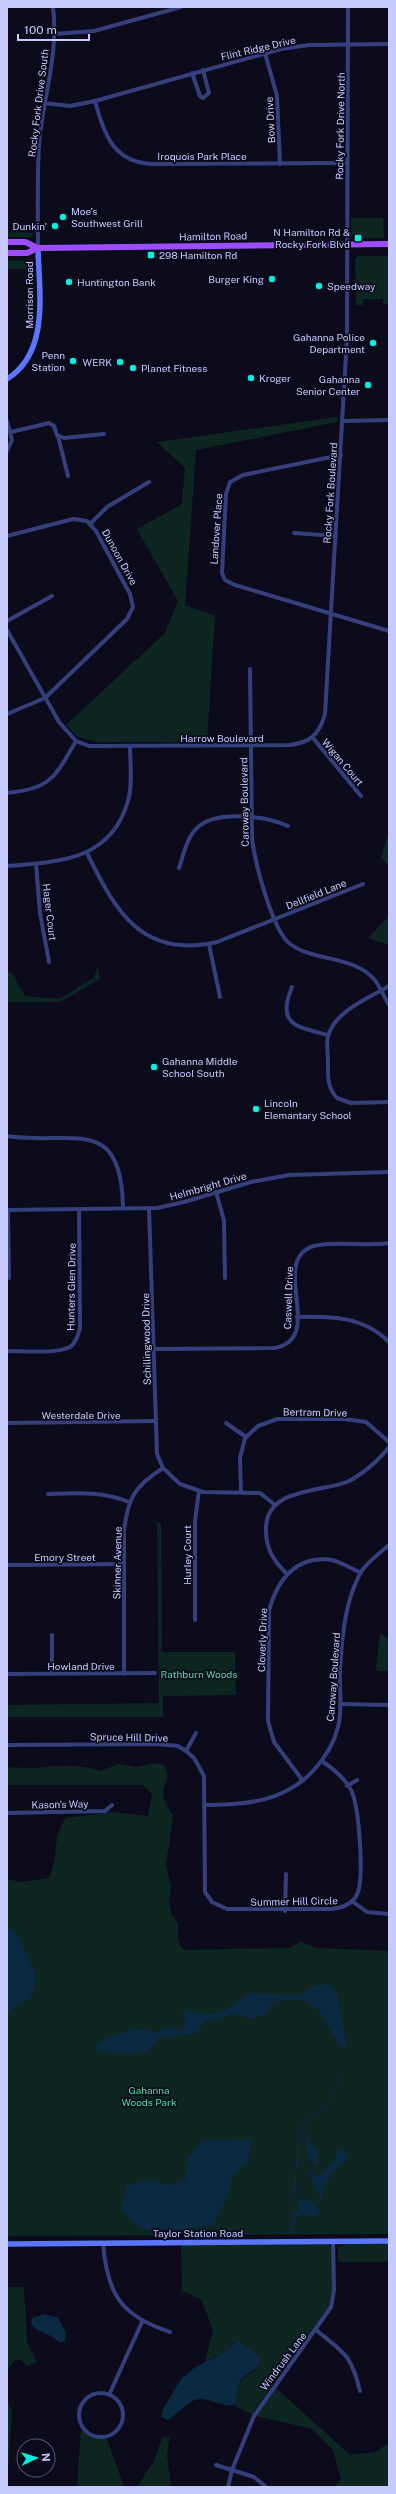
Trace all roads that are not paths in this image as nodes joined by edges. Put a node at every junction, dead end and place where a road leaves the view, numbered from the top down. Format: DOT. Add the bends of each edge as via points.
graph roads {
  1 [pos="53,7"];
  2 [pos="181,7"];
  3 [pos="348,7"];
  4 [pos="54,34"];
  5 [pos="389,44"];
  6 [pos="348,45"];
  7 [pos="265,53"];
  8 [pos="203,70"];
  9 [pos="192,73"];
  10 [pos="95,101"];
  11 [pos="44,103"];
  12 [pos="346,163"];
  13 [pos="280,164"];
  14 [pos="7,242"];
  15 [pos="389,244"];
  16 [pos="347,245"];
  17 [pos="38,248"];
  18 [pos="7,253"];
  19 [pos="7,379"];
  20 [pos="389,420"];
  21 [pos="7,421"];
  22 [pos="343,421"];
  23 [pos="11,432"];
  24 [pos="104,434"];
  25 [pos="58,435"];
  26 [pos="7,451"];
  27 [pos="341,455"];
  28 [pos="68,476"];
  29 [pos="149,482"];
  30 [pos="90,524"];
  31 [pos="294,533"];
  32 [pos="7,536"];
  33 [pos="336,536"];
  34 [pos="52,596"];
  35 [pos="331,614"];
  36 [pos="7,621"];
  37 [pos="7,630"];
  38 [pos="389,631"];
  39 [pos="250,669"];
  40 [pos="45,698"];
  41 [pos="7,714"];
  42 [pos="313,738"];
  43 [pos="76,741"];
  44 [pos="251,745"];
  45 [pos="130,746"];
  46 [pos="7,793"];
  47 [pos="361,796"];
  48 [pos="252,818"];
  49 [pos="288,826"];
  50 [pos="87,853"];
  51 [pos="36,864"];
  52 [pos="7,866"];
  53 [pos="179,868"];
  54 [pos="363,884"];
  55 [pos="275,919"];
  56 [pos="209,944"];
  57 [pos="49,962"];
  58 [pos="389,986"];
  59 [pos="292,987"];
  60 [pos="381,991"];
  61 [pos="220,997"];
  62 [pos="389,1005"];
  63 [pos="328,1035"];
  64 [pos="389,1102"];
  65 [pos="7,1136"];
  66 [pos="389,1172"];
  67 [pos="216,1192"];
  68 [pos="123,1208"];
  69 [pos="149,1208"];
  70 [pos="79,1209"];
  71 [pos="8,1210"];
  72 [pos="389,1243"];
  73 [pos="9,1278"];
  74 [pos="225,1278"];
  75 [pos="297,1317"];
  76 [pos="389,1342"];
  77 [pos="154,1349"];
  78 [pos="7,1351"];
  79 [pos="155,1421"];
  80 [pos="7,1423"];
  81 [pos="226,1423"];
  82 [pos="246,1436"];
  83 [pos="389,1442"];
  84 [pos="389,1447"];
  85 [pos="163,1468"];
  86 [pos="199,1491"];
  87 [pos="241,1492"];
  88 [pos="48,1494"];
  89 [pos="129,1502"];
  90 [pos="275,1505"];
  91 [pos="389,1545"];
  92 [pos="124,1564"];
  93 [pos="7,1565"];
  94 [pos="361,1573"];
  95 [pos="286,1574"];
  96 [pos="195,1620"];
  97 [pos="52,1635"];
  98 [pos="155,1673"];
  99 [pos="7,1674"];
  100 [pos="52,1674"];
  101 [pos="124,1674"];
  102 [pos="340,1704"];
  103 [pos="389,1705"];
  104 [pos="196,1733"];
  105 [pos="7,1745"];
  106 [pos="186,1751"];
  107 [pos="322,1761"];
  108 [pos="358,1780"];
  109 [pos="303,1781"];
  110 [pos="347,1786"];
  111 [pos="112,1805"];
  112 [pos="204,1805"];
  113 [pos="7,1813"];
  114 [pos="286,1874"];
  115 [pos="352,1901"];
  116 [pos="285,1911"];
  117 [pos="389,1914"];
  118 [pos="389,2241"];
  119 [pos="334,2242"];
  120 [pos="103,2243"];
  121 [pos="7,2244"];
  122 [pos="142,2322"];
  123 [pos="316,2330"];
  124 [pos="170,2332"];
  125 [pos="360,2391"];
  126 [pos="109,2395"];
  127 [pos="216,2465"];
  128 [pos="232,2470"];
  129 [pos="228,2487"];
  130 [pos="266,2487"];
  1 -- 4 [label="street, Rocky Fork Drive South"];
  2 -- 4 [label="street" via="94,31"];
  3 -- 6 [label="street, Rocky Fork Drive North"];
  4 -- 11 [label="street, Rocky Fork Drive South"];
  5 -- 6 [label="street, Flint Ridge Drive"];
  6 -- 7 [label="street, Flint Ridge Drive" via="309,45"];
  6 -- 12 [label="street, Rocky Fork Drive North"];
  7 -- 8 [label="street, Flint Ridge Drive"];
  7 -- 13 [label="street, Bow Drive" via="277,96"];
  8 -- 9 [label="street, Flint Ridge Drive"];
  8 -- 9 [label="street" via="209,93 203,98"];
  9 -- 10 [label="street, Flint Ridge Drive"];
  10 -- 11 [label="street, Flint Ridge Drive" via="70,106"];
  10 -- 13 [label="street, Iroquois Park Place" via="106,136 123,156 136,162"];
  11 -- 17 [label="street, Rocky Fork Drive South" via="39,144"];
  12 -- 13 [label="street, Iroquois Park Place"];
  12 -- 16 [label="street, Rocky Fork Drive North"];
  14 -- 17 [label="main road, Hamilton Road" via="25,242"];
  15 -- 16 [label="main road, Hamilton Road"];
  16 -- 17 [label="main road, Hamilton Road"];
  16 -- 22 [label="street, Rocky Fork Boulevard" via="347,337"];
  17 -- 18 [label="main road, Hamilton Road" via="27,253"];
  17 -- 19 [label="main road, Morrison Road" via="37,338 25,362"];
  20 -- 22 [label="street"];
  21 -- 23 [label="street"];
  22 -- 27 [label="street, Rocky Fork Boulevard"];
  23 -- 25 [label="street" via="49,423 54,426"];
  23 -- 26 [label="street" via="12,440"];
  24 -- 25 [label="street" via="64,438"];
  25 -- 28 [label="street"];
  27 -- 33 [label="street, Rocky Fork Boulevard"];
  27 -- 35 [label="street, Landover Place" via="243,475 230,482 226,494 222,573 230,583"];
  29 -- 30 [label="street" via="107,507"];
  30 -- 32 [label="street, Dunoon Drive" via="73,519"];
  30 -- 40 [label="street, Dunoon Drive" via="130,594 133,607 127,619"];
  31 -- 33 [label="street"];
  33 -- 35 [label="street, Rocky Fork Boulevard"];
  34 -- 36 [label="street"];
  35 -- 38 [label="street, Landover Place"];
  35 -- 42 [label="street, Rocky Fork Boulevard" via="325,714 321,728"];
  37 -- 40 [label="street"];
  39 -- 44 [label="street, Caroway Boulevard"];
  40 -- 41 [label="street"];
  40 -- 43 [label="street" via="59,722"];
  42 -- 44 [label="street, Harrow Boulevard" via="302,744"];
  42 -- 47 [label="street, Wigan Court"];
  43 -- 45 [label="street, Harrow Boulevard" via="89,746"];
  43 -- 46 [label="street" via="47,783 25,791"];
  44 -- 45 [label="street, Harrow Boulevard"];
  44 -- 48 [label="street, Caroway Boulevard"];
  45 -- 50 [label="street" via="131,783 128,801 120,821 108,837"];
  48 -- 49 [label="street" via="274,820"];
  48 -- 53 [label="street" via="219,818 202,823 195,830"];
  48 -- 55 [label="street, Caroway Boulevard" via="256,866"];
  50 -- 51 [label="street" via="55,862"];
  50 -- 56 [label="street, Dellfield Lane" via="115,906 138,930 165,943 193,946"];
  51 -- 52 [label="street"];
  51 -- 57 [label="street, Hager Court" via="41,919"];
  54 -- 55 [label="street, Dellfield Lane"];
  55 -- 56 [label="street, Dellfield Lane"];
  55 -- 60 [label="street, Caroway Boulevard" via="289,944 308,954 361,969 374,979"];
  56 -- 61 [label="street"];
  58 -- 60 [label="street"];
  59 -- 63 [label="street" via="285,1005 290,1021 296,1026"];
  60 -- 62 [label="street, Caroway Boulevard"];
  60 -- 63 [label="street" via="344,1013 334,1023"];
  63 -- 64 [label="street" via="329,1085 337,1098 351,1103"];
  65 -- 68 [label="street" via="75,1137 91,1140 105,1148 118,1164 123,1183"];
  66 -- 67 [label="street, Helmbright Drive" via="289,1174"];
  67 -- 69 [label="street, Helmbright Drive" via="184,1202"];
  67 -- 74 [label="street" via="224,1220"];
  68 -- 69 [label="street, Helmbright Drive"];
  68 -- 70 [label="street, Helmbright Drive"];
  69 -- 77 [label="street, Schillingwood Drive"];
  70 -- 71 [label="street, Helmbright Drive"];
  70 -- 78 [label="street, Hunters Glen Drive" via="80,1328 77,1339 70,1347 59,1350"];
  71 -- 73 [label="street"];
  72 -- 75 [label="street, Caswell Drive" via="319,1245 307,1248 299,1257 296,1269"];
  75 -- 76 [label="street" via="331,1316 360,1322"];
  75 -- 77 [label="street, Caswell Drive" via="294,1338 286,1346"];
  77 -- 79 [label="street, Schillingwood Drive"];
  79 -- 80 [label="street, Westerdale Drive"];
  79 -- 85 [label="street, Schillingwood Drive" via="157,1454"];
  81 -- 82 [label="street"];
  82 -- 83 [label="street, Bertram Drive" via="258,1426 277,1419 344,1419 366,1422"];
  82 -- 87 [label="street" via="240,1458"];
  84 -- 90 [label="street" via="349,1481 306,1490"];
  85 -- 86 [label="street" via="180,1484"];
  85 -- 89 [label="street, Skinner Avenue" via="139,1485"];
  86 -- 87 [label="street"];
  86 -- 96 [label="street, Hurley Court" via="195,1521"];
  87 -- 90 [label="street" via="260,1493"];
  88 -- 89 [label="street" via="94,1493"];
  89 -- 92 [label="street, Skinner Avenue" via="124,1530"];
  90 -- 95 [label="street" via="266,1524 266,1545"];
  91 -- 94 [label="street, Caroway Boulevard"];
  92 -- 93 [label="street, Emory Street"];
  92 -- 101 [label="street, Skinner Avenue"];
  94 -- 95 [label="street, Cloverly Drive" via="333,1560 310,1561"];
  94 -- 102 [label="street, Caroway Boulevard" via="347,1607 340,1669"];
  95 -- 109 [label="street, Cloverly Drive" via="274,1593 269,1610 268,1721 274,1742"];
  97 -- 100 [label="street"];
  98 -- 101 [label="street, Howland Drive"];
  99 -- 100 [label="street, Howland Drive"];
  100 -- 101 [label="street, Howland Drive"];
  102 -- 103 [label="street"];
  102 -- 107 [label="street, Caroway Boulevard" via="338,1726 331,1747"];
  104 -- 106 [label="street"];
  105 -- 106 [label="street, Spruce Hill Drive" via="157,1744 178,1746"];
  106 -- 112 [label="street" via="194,1758 204,1776"];
  107 -- 109 [label="street, Caroway Boulevard"];
  107 -- 110 [label="street, Summer Hill Circle" via="331,1767"];
  108 -- 110 [label="street"];
  109 -- 112 [label="street, Caroway Boulevard" via="272,1798 238,1805"];
  110 -- 115 [label="street, Summer Hill Circle" via="351,1790 359,1820 358,1892"];
  111 -- 113 [label="street, Kason's Way" via="105,1812"];
  112 -- 116 [label="street, Summer Hill Circle" via="204,1887 212,1902 227,1909"];
  114 -- 116 [label="street"];
  115 -- 116 [label="street, Summer Hill Circle" via="342,1908"];
  115 -- 117 [label="street" via="367,1912"];
  118 -- 119 [label="main road, Taylor Station Road"];
  119 -- 120 [label="main road, Taylor Station Road"];
  119 -- 123 [label="street, Windrush Lane" via="334,2290 331,2307"];
  120 -- 121 [label="main road, Taylor Station Road"];
  120 -- 122 [label="street" via="109,2283 122,2305"];
  122 -- 124 [label="street"];
  122 -- 126 [label="street"];
  123 -- 125 [label="street" via="340,2348 354,2366"];
  123 -- 128 [label="street, Windrush Lane" via="254,2416"];
  126 -- 126 [label="street" via="93,2395 81,2406 81,2422 87,2431 97,2436 112,2434 122,2421 121,2406"];
  127 -- 128 [label="street"];
  128 -- 129 [label="street, Windrush Lane"];
  128 -- 130 [label="street" via="254,2477"];
}
